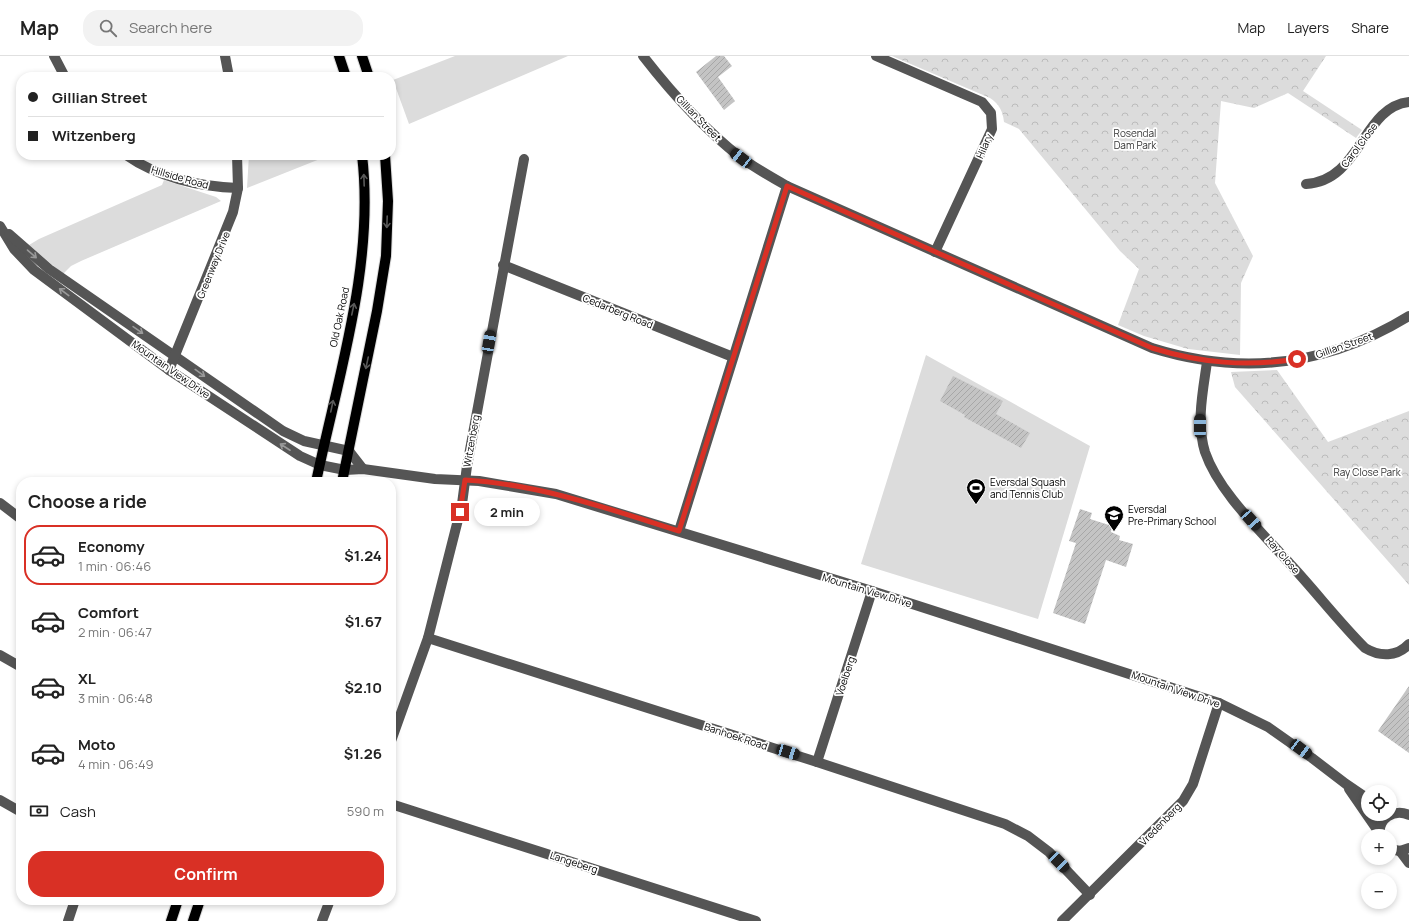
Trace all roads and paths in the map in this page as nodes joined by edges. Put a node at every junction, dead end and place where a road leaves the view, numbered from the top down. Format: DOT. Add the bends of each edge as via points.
graph roads {
  1 [pos="54,56"];
  2 [pos="225,56"];
  3 [pos="339,56"];
  4 [pos="362,56"];
  5 [pos="643,56"];
  6 [pos="876,56"];
  7 [pos="62,72"];
  8 [pos="228,72"];
  9 [pos="344,72"];
  10 [pos="367,72"];
  11 [pos="1409,102"];
  12 [pos="524,159"];
  13 [pos="133,160"];
  14 [pos="238,160"];
  15 [pos="362,160"];
  16 [pos="385,160"];
  17 [pos="1306,184"];
  18 [pos="787,186"];
  19 [pos="238,188"];
  20 [pos="1,227"];
  21 [pos="935,252"];
  22 [pos="503,265"];
  23 [pos="1409,316"];
  24 [pos="176,356"];
  25 [pos="733,357"];
  26 [pos="1207,362"];
  27 [pos="169,370"];
  28 [pos="324,445"];
  29 [pos="349,451"];
  30 [pos="320,465"];
  31 [pos="363,469"];
  32 [pos="345,470"];
  33 [pos="317,477"];
  34 [pos="343,477"];
  35 [pos="465,480"];
  36 [pos="0,503"];
  37 [pos="16,515"];
  38 [pos="679,531"];
  39 [pos="872,591"];
  40 [pos="428,638"];
  41 [pos="1409,644"];
  42 [pos="0,656"];
  43 [pos="16,664"];
  44 [pos="1219,703"];
  45 [pos="396,726"];
  46 [pos="817,762"];
  47 [pos="1346,784"];
  48 [pos="1361,794"];
  49 [pos="0,800"];
  50 [pos="396,806"];
  51 [pos="16,809"];
  52 [pos="1397,813"];
  53 [pos="1409,815"];
  54 [pos="1376,829"];
  55 [pos="1400,849"];
  56 [pos="1409,864"];
  57 [pos="1090,895"];
  58 [pos="73,905"];
  59 [pos="177,905"];
  60 [pos="198,905"];
  61 [pos="328,905"];
  62 [pos="68,921"];
  63 [pos="172,921"];
  64 [pos="193,921"];
  65 [pos="322,921"];
  66 [pos="756,921"];
  67 [pos="1062,921"];
  1 -- 7 [label="street"];
  2 -- 8 [label="street"];
  3 -- 9 [label="main road"];
  4 -- 10 [label="main road"];
  5 -- 18 [label="street, Gillian Street" via="684,104 725,144"];
  6 -- 21 [label="street, Hilary" via="982,102 991,113 992,129"];
  11 -- 17 [label="street, Carol Close" via="1399,103 1386,111 1334,175 1322,182"];
  12 -- 22 [label="street, Witzenberg"];
  13 -- 19 [label="street, Hillside Road" via="167,175 209,186"];
  14 -- 19 [label="street, Greenway Drive"];
  28 -- 15 [label="main road, Old Oak Road, one-way" via="359,278 363,243"];
  16 -- 29 [label="main road, one-way" via="388,201 386,256 378,311"];
  18 -- 21 [label="street, Gillian Street"];
  18 -- 25 [label="street"];
  19 -- 24 [label="street, Greenway Drive" via="228,226"];
  20 -- 24 [label="street, Mountain View Drive, one-way" via="49,268"];
  27 -- 20 [label="street, Mountain View Drive, one-way" via="34,270 14,249"];
  21 -- 26 [label="street, Gillian Street" via="1146,346 1180,357"];
  22 -- 25 [label="street, Cedarberg Road"];
  22 -- 35 [label="street, Witzenberg"];
  23 -- 26 [label="street, Gillian Street" via="1355,344 1308,357 1263,363"];
  24 -- 27 [label="street, Greenway Drive"];
  24 -- 28 [label="street, Mountain View Drive, one-way" via="283,431 304,441"];
  25 -- 38 [label="street"];
  26 -- 41 [label="street, Ray Close" via="1200,426 1205,451 1221,483 1241,509 1366,648 1378,654 1391,655"];
  30 -- 27 [label="street, Mountain View Drive, one-way" via="283,446"];
  28 -- 29 [label="street, Mountain View Drive"];
  28 -- 30 [label="main road, Old Oak Road"];
  29 -- 31 [label="street"];
  29 -- 32 [label="main road"];
  30 -- 32 [label="street, Mountain View Drive"];
  30 -- 33 [label="main road, Old Oak Road"];
  31 -- 32 [label="street, Mountain View Drive"];
  31 -- 35 [label="street, Mountain View Drive"];
  32 -- 34 [label="main road"];
  35 -- 38 [label="street, Mountain View Drive" via="556,494"];
  35 -- 40 [label="street, Witzenberg" via="462,504"];
  36 -- 37 [label="street"];
  38 -- 39 [label="street, Mountain View Drive"];
  39 -- 44 [label="street, Mountain View Drive"];
  39 -- 46 [label="street, Voelberg"];
  40 -- 45 [label="street, Witzenberg"];
  40 -- 46 [label="street, Banhoek Road"];
  42 -- 43 [label="street"];
  44 -- 47 [label="street, Mountain View Drive" via="1268,727"];
  44 -- 57 [label="street, Vredenberg" via="1188,793"];
  46 -- 57 [label="street, Banhoek Road" via="1005,824 1028,836 1048,852"];
  47 -- 48 [label="street, Mountain View Drive"];
  47 -- 54 [label="street, Mountain View Drive"];
  49 -- 51 [label="street"];
  50 -- 66 [label="street, Langeberg"];
  52 -- 53 [label="street"];
  55 -- 56 [label="street"];
  57 -- 67 [label="street, Vredenberg"];
  58 -- 62 [label="street"];
  59 -- 63 [label="main road"];
  60 -- 64 [label="main road"];
  61 -- 65 [label="street"];
}
